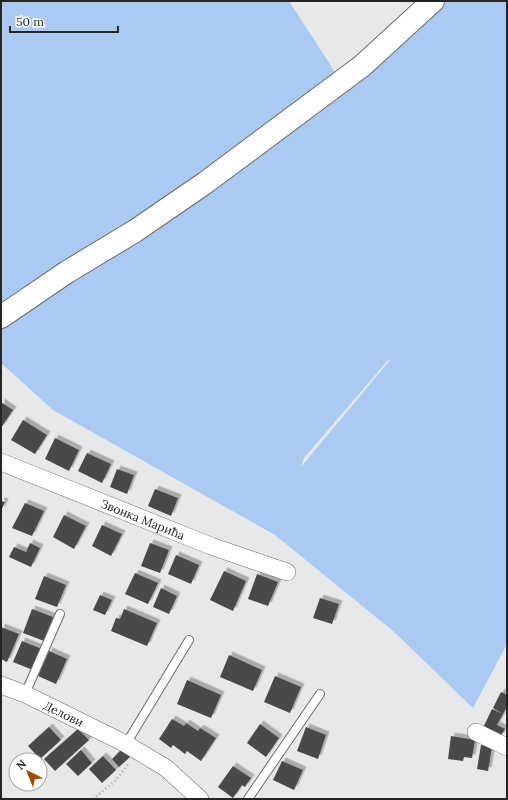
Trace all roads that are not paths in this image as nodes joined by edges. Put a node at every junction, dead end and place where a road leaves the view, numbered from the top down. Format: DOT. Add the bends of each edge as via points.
graph roads {
  1 [pos="433,1"];
  2 [pos="1,317"];
  3 [pos="1,462"];
  4 [pos="287,572"];
  5 [pos="60,614"];
  6 [pos="189,640"];
  7 [pos="1,685"];
  8 [pos="25,694"];
  9 [pos="320,694"];
  10 [pos="476,732"];
  11 [pos="131,747"];
  12 [pos="507,747"];
  13 [pos="200,799"];
  14 [pos="248,799"];
  1 -- 2 [label="street" via="362,66 206,183"];
  3 -- 4 [label="street, Звонка Марића" via="212,546"];
  5 -- 8 [label="lane"];
  6 -- 11 [label="lane"];
  7 -- 8 [label="street, Делови"];
  8 -- 11 [label="street, Делови"];
  9 -- 14 [label="lane"];
  10 -- 12 [label="street"];
  11 -- 13 [label="street, Делови" via="166,768"];
}
